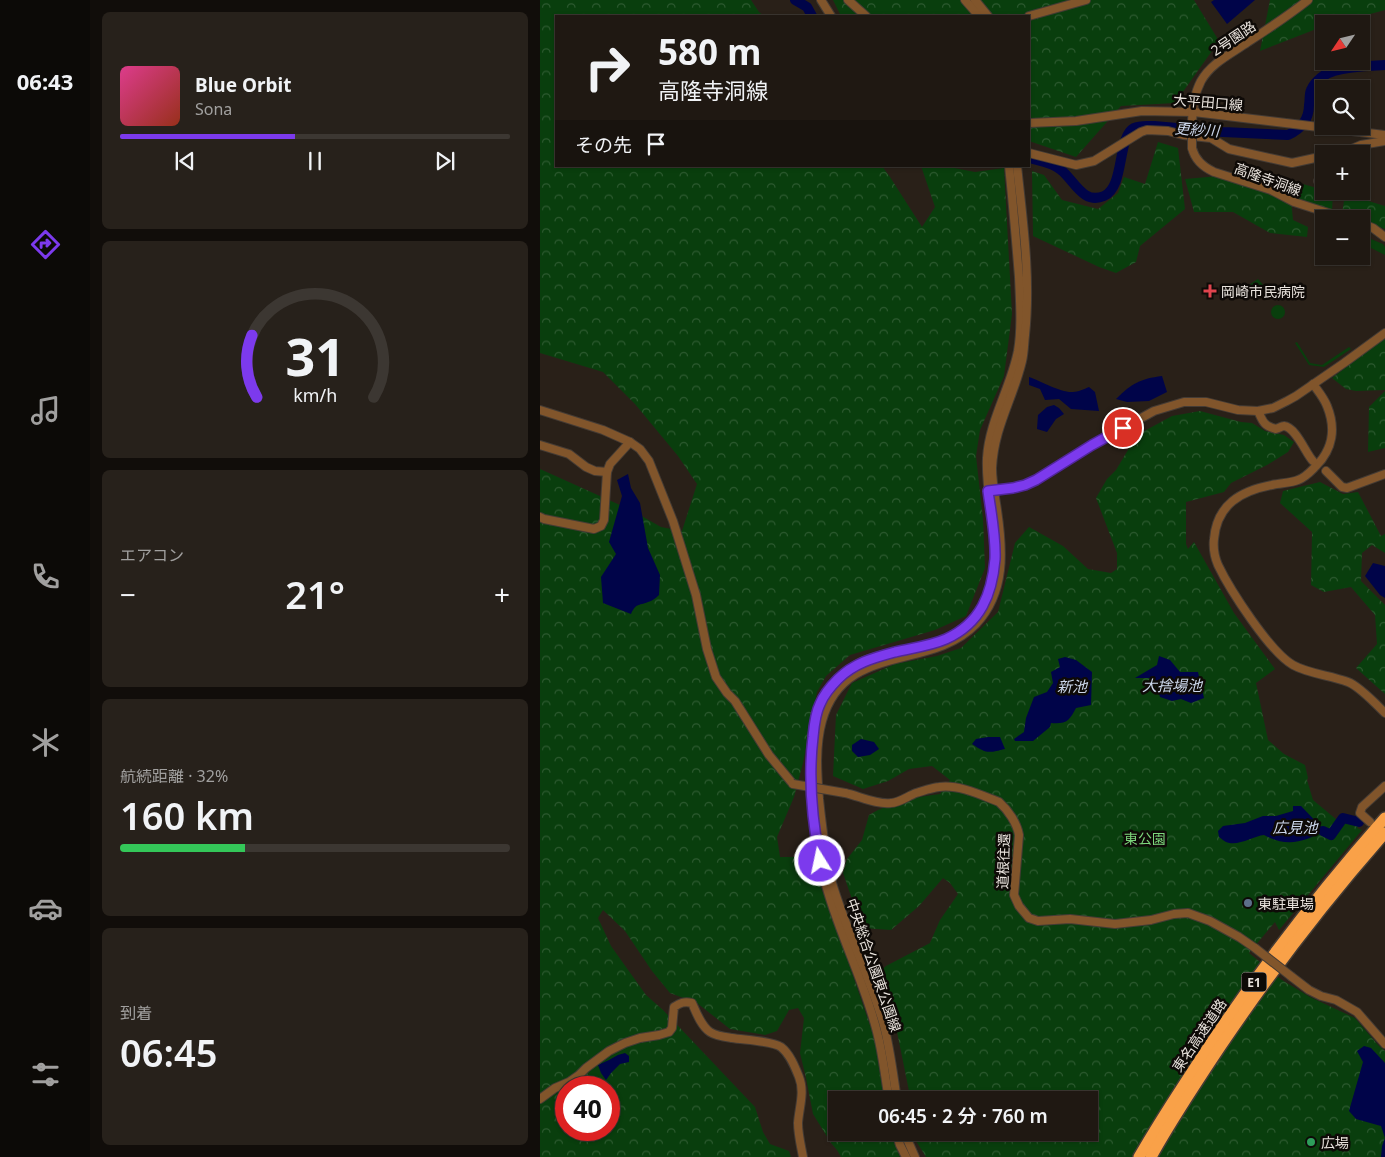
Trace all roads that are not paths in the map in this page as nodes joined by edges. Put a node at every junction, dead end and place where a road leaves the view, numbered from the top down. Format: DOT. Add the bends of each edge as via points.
graph roads {
  1 [pos="821,0"];
  2 [pos="848,0"];
  3 [pos="965,0"];
  4 [pos="975,0"];
  5 [pos="1086,0"];
  6 [pos="1308,0"];
  7 [pos="829,15"];
  8 [pos="865,15"];
  9 [pos="977,15"];
  10 [pos="988,15"];
  11 [pos="1030,16"];
  12 [pos="1194,112"];
  13 [pos="1030,123"];
  14 [pos="1385,135"];
  15 [pos="1385,141"];
  16 [pos="1361,145"];
  17 [pos="1192,148"];
  18 [pos="1030,153"];
  19 [pos="1315,158"];
  20 [pos="1010,167"];
  21 [pos="1017,167"];
  22 [pos="1319,210"];
  23 [pos="1019,220"];
  24 [pos="1370,226"];
  25 [pos="1385,237"];
  26 [pos="1385,333"];
  27 [pos="1313,384"];
  28 [pos="540,410"];
  29 [pos="1258,411"];
  30 [pos="630,442"];
  31 [pos="540,445"];
  32 [pos="1313,462"];
  33 [pos="1326,471"];
  34 [pos="606,472"];
  35 [pos="1385,474"];
  36 [pos="991,491"];
  37 [pos="540,517"];
  38 [pos="1385,713"];
  39 [pos="1385,786"];
  40 [pos="1385,818"];
  41 [pos="1370,822"];
  42 [pos="1385,833"];
  43 [pos="1385,1044"];
  44 [pos="888,1091"];
  45 [pos="895,1091"];
  46 [pos="540,1099"];
  47 [pos="900,1141"];
  48 [pos="908,1141"];
  49 [pos="803,1157"];
  50 [pos="906,1157"];
  51 [pos="915,1157"];
  52 [pos="1139,1157"];
  53 [pos="1151,1157"];
  1 -- 7 [label="street"];
  2 -- 8 [label="street"];
  3 -- 9 [label="street"];
  4 -- 10 [label="street"];
  5 -- 11 [label="street"];
  6 -- 12 [label="street, 2号園路" via="1218,61 1201,81"];
  12 -- 13 [label="street, 大平田口線" via="1142,111 1076,121"];
  12 -- 14 [label="street, 大平田口線"];
  12 -- 17 [label="street, 2号園路, bridge"];
  15 -- 16 [label="street"];
  17 -- 22 [label="street, 高隆寺洞線" via="1194,156 1205,168"];
  18 -- 19 [label="street" via="1076,165 1094,161 1141,132 1161,130 1211,138 1229,149 1292,163"];
  20 -- 23 [label="street"];
  21 -- 23 [label="street"];
  23 -- 36 [label="street" via="1027,314 1016,383 997,434"];
  24 -- 25 [label="street"];
  26 -- 27 [label="street"];
  27 -- 29 [label="street" via="1273,408"];
  27 -- 38 [label="street" via="1326,405 1333,429 1328,450 1306,476 1297,481 1252,490 1225,507 1216,529 1214,553 1232,591 1280,655 1294,665 1350,682"];
  28 -- 30 [label="street"];
  29 -- 32 [label="street" via="1268,427 1276,429 1283,426 1299,437"];
  29 -- 36 [label="street" via="1206,402 1184,402 1154,411 1036,480"];
  30 -- 34 [label="street"];
  30 -- 43 [label="street, 道根往還, bridge" via="649,461 673,520 716,677 769,755 793,784 892,804 914,794 947,786 998,802 1018,829 1014,895 1029,918 1115,924 1188,913 1210,920 1255,948 1309,990 1357,1012"];
  31 -- 34 [label="street" via="569,454 594,471"];
  33 -- 35 [label="street" via="1347,488"];
  34 -- 37 [label="street" via="601,526 594,529"];
  36 -- 44 [label="street" via="995,558 989,594 983,608 962,630 946,638 876,657 845,672 825,694 815,720 810,770 820,861 828,894 877,1032"];
  36 -- 45 [label="street, 中央総合公園東公園線" via="1002,556 996,590 986,611 974,626 945,646 883,661 856,674 830,701 818,739 817,779 832,882 884,1024"];
  39 -- 41 [label="street" via="1362,807 1360,813"];
  40 -- 52 [label="highway, 東名高速道路 / E1" via="1291,932 1235,1007"];
  42 -- 53 [label="highway, 東名高速道路 / E1" via="1251,1001 1188,1094"];
  46 -- 49 [label="street" via="574,1079 609,1051 640,1038 669,1032 674,1007 681,1002 692,1002 701,1022 712,1033 778,1045 792,1060 802,1090 798,1124"];
  47 -- 50 [label="street"];
  48 -- 51 [label="street"];
}
